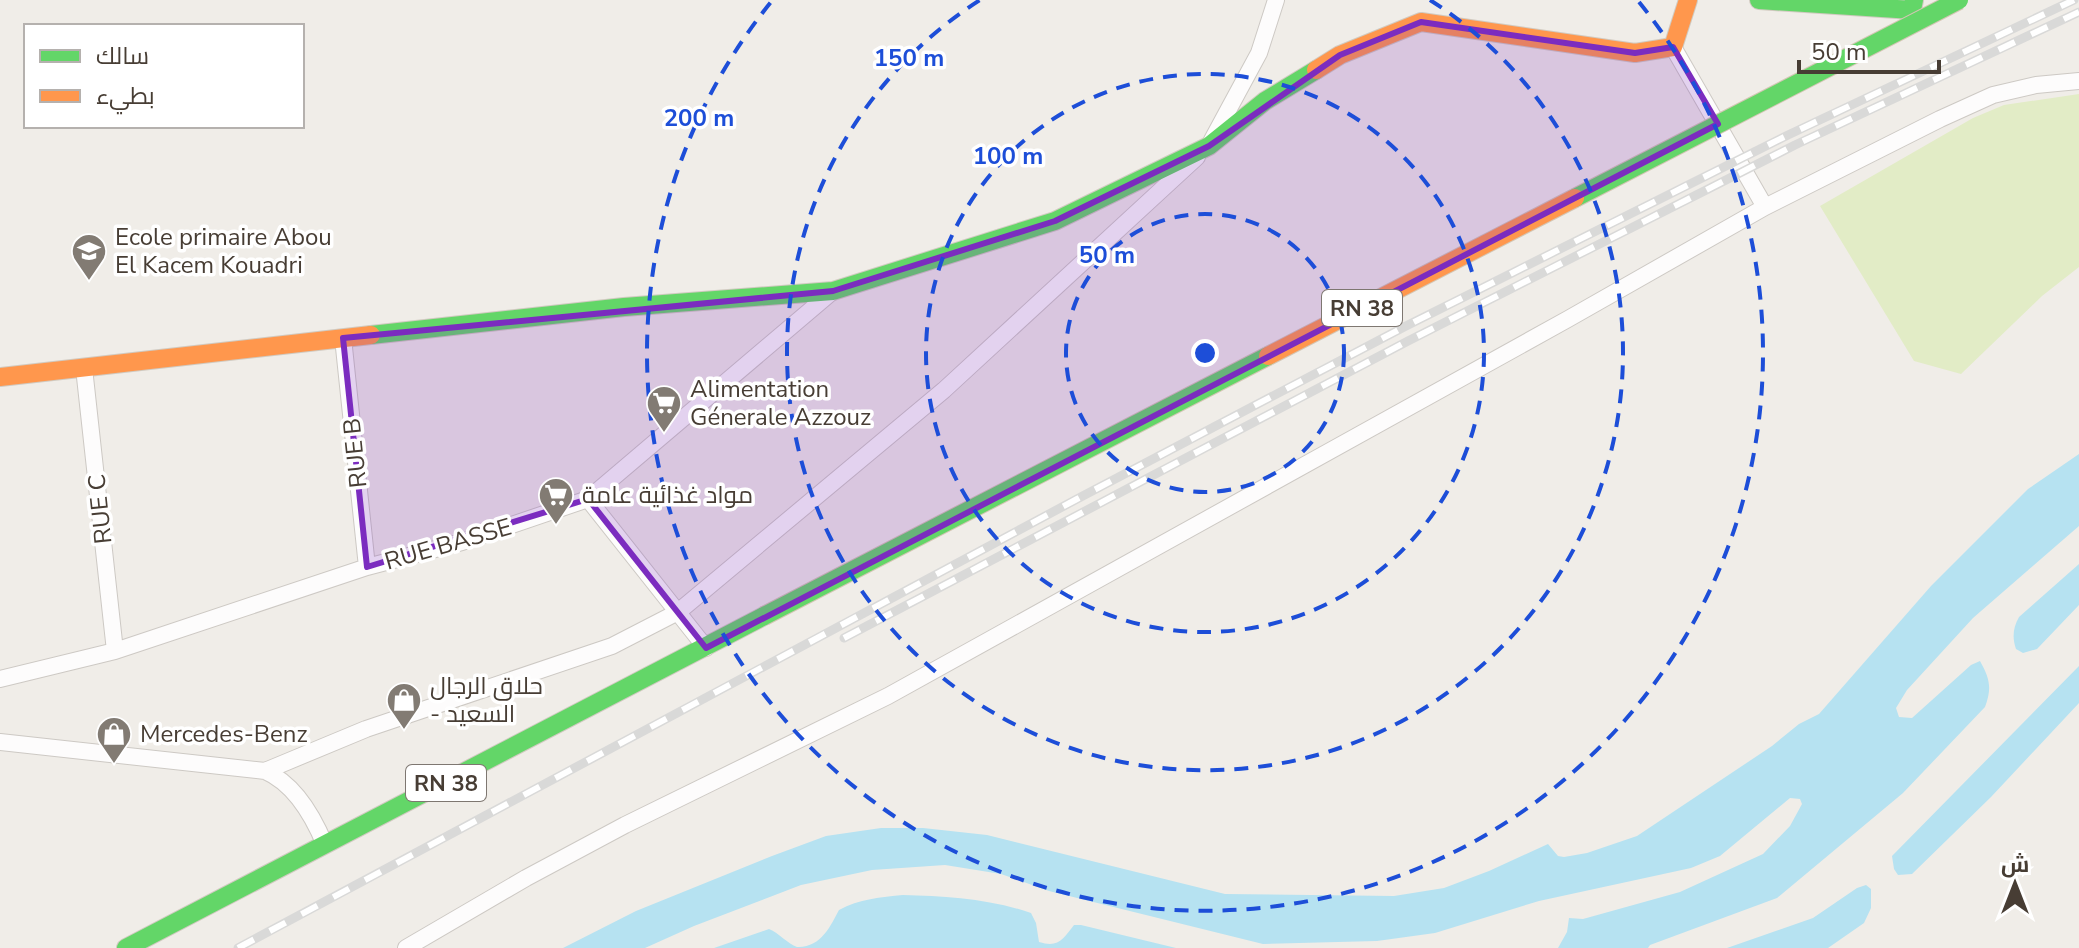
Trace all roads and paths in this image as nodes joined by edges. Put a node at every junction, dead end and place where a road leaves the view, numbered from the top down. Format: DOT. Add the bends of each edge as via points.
graph roads {
  1 [pos="1276,0"];
  2 [pos="1688,0"];
  3 [pos="1759,0"];
  4 [pos="1959,0"];
  5 [pos="1913,5"];
  6 [pos="1673,47"];
  7 [pos="2079,81"];
  8 [pos="1209,146"];
  9 [pos="1765,207"];
  10 [pos="833,291"];
  11 [pos="343,338"];
  12 [pos="84,368"];
  13 [pos="0,377"];
  14 [pos="588,499"];
  15 [pos="367,567"];
  16 [pos="678,612"];
  17 [pos="706,648"];
  18 [pos="115,651"];
  19 [pos="0,679"];
  20 [pos="0,742"];
  21 [pos="265,771"];
  22 [pos="325,845"];
  23 [pos="126,948"];
  24 [pos="406,948"];
  1 -- 8 [label="street" via="1259,53"];
  2 -- 6 [label="main road"];
  3 -- 5 [label="main road"];
  4 -- 17 [label="main road, RN 38, bridge"];
  6 -- 8 [label="main road" via="1635,53 1421,22 1340,55 1265,101"];
  6 -- 9 [label="street"];
  7 -- 9 [label="street" via="1993,95"];
  8 -- 10 [label="main road" via="1055,221"];
  8 -- 16 [label="street" via="944,390"];
  9 -- 24 [label="street" via="888,696 625,825"];
  10 -- 11 [label="main road" via="624,307"];
  10 -- 14 [label="street, RUE BASSE"];
  11 -- 12 [label="main road"];
  11 -- 15 [label="street, RUE B"];
  12 -- 13 [label="main road"];
  12 -- 18 [label="street, RUE C"];
  14 -- 15 [label="street, RUE BASSE" via="462,542"];
  14 -- 16 [label="street"];
  15 -- 18 [label="street, RUE BASSE"];
  16 -- 17 [label="street"];
  16 -- 21 [label="street" via="612,646 366,729"];
  17 -- 22 [label="main road, RN 38"];
  18 -- 19 [label="street, RUE BASSE"];
  20 -- 21 [label="street"];
  21 -- 22 [label="street" via="278,776 296,795"];
  22 -- 23 [label="main road, RN 38"];
}
